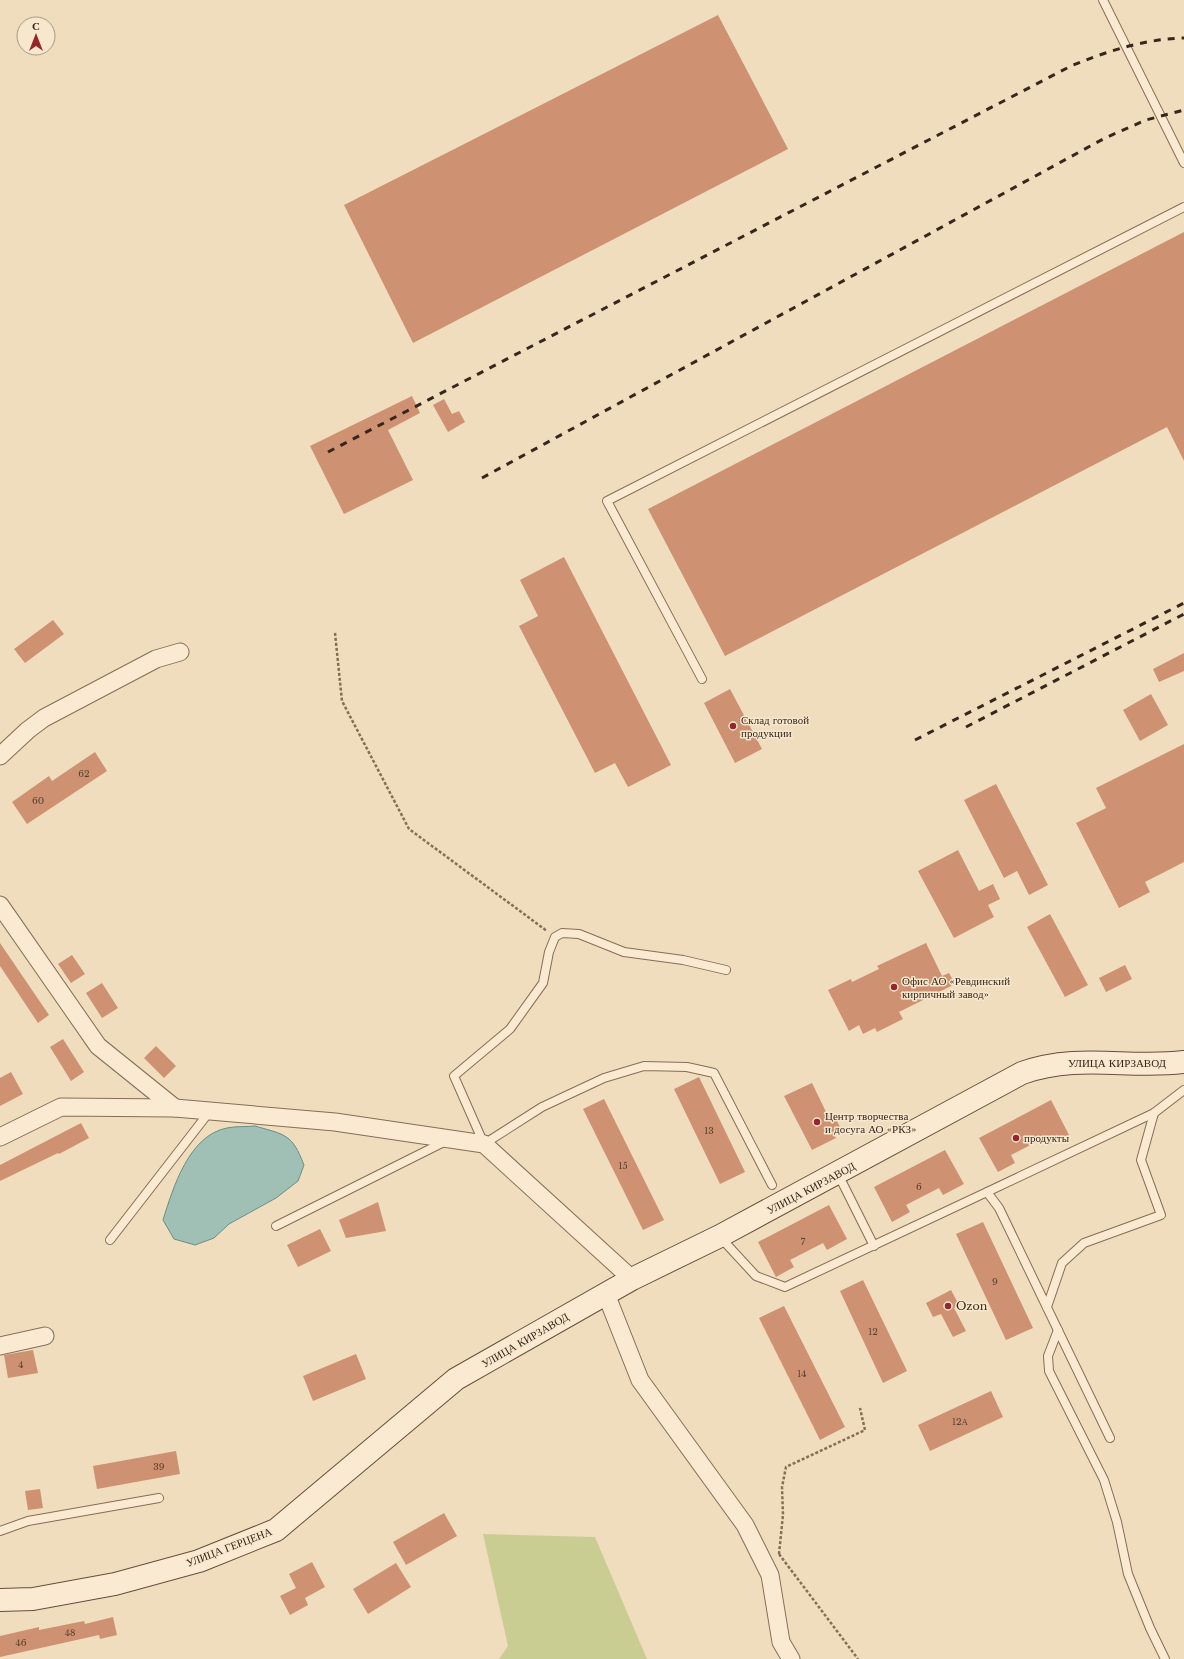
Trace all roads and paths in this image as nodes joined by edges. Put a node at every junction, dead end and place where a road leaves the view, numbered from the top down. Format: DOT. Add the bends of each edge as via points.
graph roads {
  1 [pos="1103,0"];
  2 [pos="1184,163"];
  3 [pos="1184,207"];
  4 [pos="335,633"];
  5 [pos="180,652"];
  6 [pos="702,678"];
  7 [pos="0,756"];
  8 [pos="0,905"];
  9 [pos="555,937"];
  10 [pos="726,970"];
  11 [pos="1184,1062"];
  12 [pos="1184,1090"];
  13 [pos="175,1108"];
  14 [pos="211,1111"];
  15 [pos="1154,1113"];
  16 [pos="0,1138"];
  17 [pos="450,1139"];
  18 [pos="484,1144"];
  19 [pos="838,1173"];
  20 [pos="772,1185"];
  21 [pos="987,1192"];
  22 [pos="276,1226"];
  23 [pos="720,1236"];
  24 [pos="110,1240"];
  25 [pos="874,1246"];
  26 [pos="632,1279"];
  27 [pos="606,1294"];
  28 [pos="1047,1307"];
  29 [pos="1058,1330"];
  30 [pos="45,1336"];
  31 [pos="0,1346"];
  32 [pos="456,1379"];
  33 [pos="860,1408"];
  34 [pos="1110,1438"];
  35 [pos="159,1498"];
  36 [pos="0,1531"];
  37 [pos="752,1541"];
  38 [pos="779,1554"];
  39 [pos="0,1600"];
  40 [pos="791,1659"];
  41 [pos="858,1659"];
  42 [pos="1165,1659"];
  1 -- 2 [label="lane"];
  3 -- 6 [label="lane" via="607,501"];
  4 -- 9 [label="path" via="342,701 409,829"];
  5 -- 7 [label="street" via="144,665 44,718"];
  8 -- 13 [label="street" via="98,1046"];
  9 -- 10 [label="lane" via="575,933 624,952 683,960"];
  9 -- 18 [label="lane" via="549,952 543,983 510,1029 454,1076"];
  11 -- 19 [label="street, УЛИЦА КИРЗАВОД" via="1073,1062 1032,1070 1010,1079"];
  12 -- 15 [label="lane"];
  13 -- 14 [label="street"];
  13 -- 16 [label="street" via="61,1107"];
  14 -- 17 [label="street" via="334,1122"];
  14 -- 24 [label="lane"];
  15 -- 21 [label="lane"];
  15 -- 28 [label="lane" via="1141,1160 1161,1215 1084,1243 1062,1263"];
  17 -- 18 [label="street"];
  17 -- 22 [label="lane"];
  18 -- 20 [label="lane" via="542,1107 604,1078 644,1066 687,1067 714,1073"];
  18 -- 26 [label="street"];
  19 -- 23 [label="street, УЛИЦА КИРЗАВОД"];
  19 -- 25 [label="lane"];
  21 -- 25 [label="lane"];
  21 -- 28 [label="lane" via="999,1208"];
  23 -- 25 [label="lane" via="756,1276 785,1287"];
  23 -- 26 [label="street, УЛИЦА КИРЗАВОД"];
  26 -- 27 [label="street, УЛИЦА КИРЗАВОД"];
  27 -- 32 [label="street, УЛИЦА КИРЗАВОД"];
  27 -- 37 [label="street" via="640,1380"];
  28 -- 29 [label="lane"];
  29 -- 34 [label="lane"];
  29 -- 42 [label="lane" via="1048,1356 1048,1371 1104,1480 1117,1522 1128,1574"];
  30 -- 31 [label="street"];
  32 -- 39 [label="street, УЛИЦА ГЕРЦЕНА" via="276,1530 199,1561 115,1584 33,1599"];
  33 -- 38 [label="path" via="865,1430 786,1467 782,1487 783,1516"];
  35 -- 36 [label="lane" via="28,1521"];
  37 -- 38 [label="path"];
  37 -- 40 [label="street" via="770,1574 781,1642"];
  38 -- 41 [label="path"];
}
